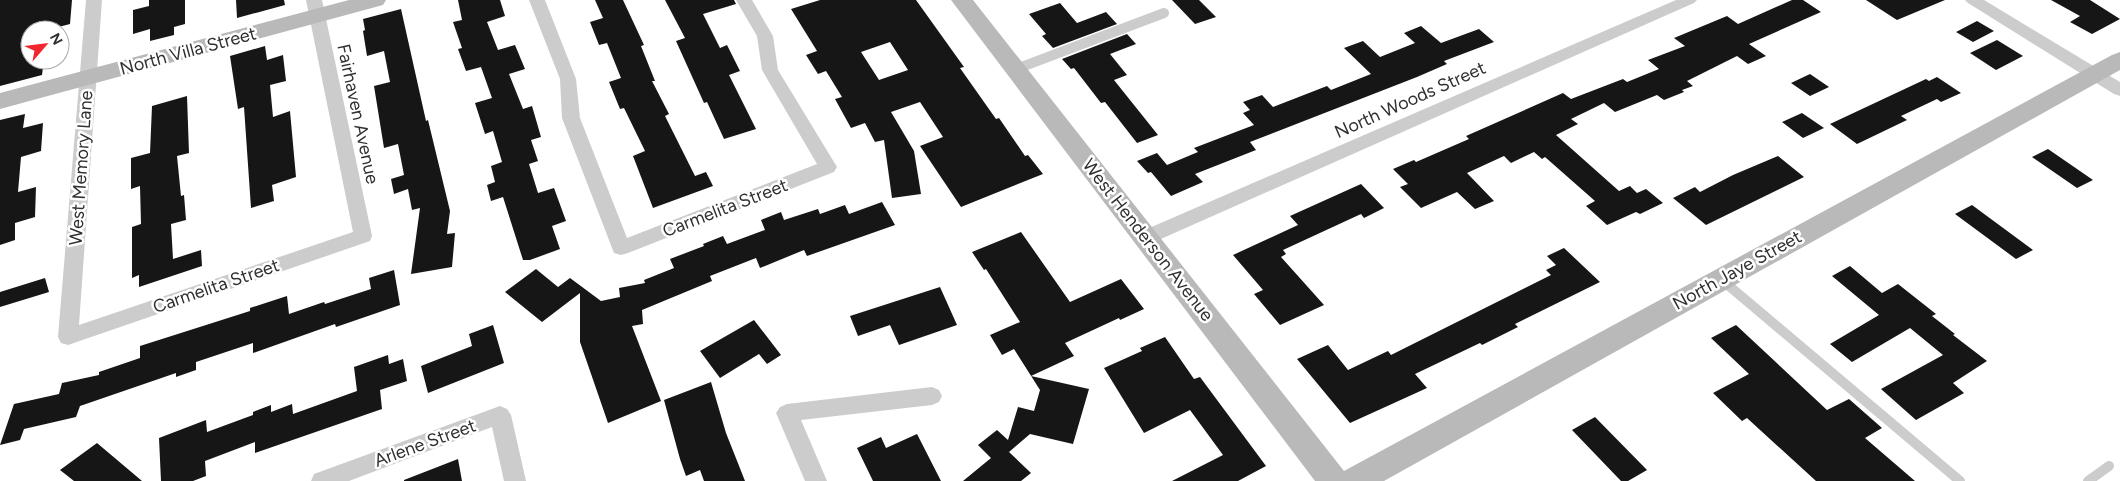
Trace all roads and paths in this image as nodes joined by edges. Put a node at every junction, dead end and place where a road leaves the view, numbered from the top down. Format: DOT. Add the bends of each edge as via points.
graph roads {
  1 [pos="94,0"];
  2 [pos="375,0"];
  3 [pos="537,0"];
  4 [pos="744,0"];
  5 [pos="962,0"];
  6 [pos="1689,0"];
  7 [pos="1973,0"];
  8 [pos="316,8"];
  9 [pos="1164,13"];
  10 [pos="2120,60"];
  11 [pos="1016,69"];
  12 [pos="2094,74"];
  13 [pos="88,77"];
  14 [pos="2120,90"];
  15 [pos="0,102"];
  16 [pos="363,236"];
  17 [pos="1147,237"];
  18 [pos="1722,279"];
  19 [pos="68,336"];
  20 [pos="932,396"];
  21 [pos="2110,466"];
  22 [pos="322,481"];
  23 [pos="515,481"];
  24 [pos="816,481"];
  25 [pos="1333,481"];
  26 [pos="1355,481"];
  27 [pos="1960,481"];
  28 [pos="2088,481"];
  1 -- 13 [label="street, West Memory Lane"];
  2 -- 8 [label="street, North Villa Street"];
  3 -- 4 [label="street, Carmelita Street" via="568,79 571,118 621,248 828,167 770,70 765,36"];
  5 -- 11 [label="street, West Henderson Avenue"];
  6 -- 17 [label="street, North Woods Street"];
  7 -- 12 [label="street"];
  8 -- 13 [label="street, North Villa Street"];
  8 -- 16 [label="street, Fairhaven Avenue"];
  9 -- 11 [label="lane"];
  10 -- 12 [label="street, North Jaye Street"];
  11 -- 17 [label="street, West Henderson Avenue"];
  12 -- 14 [label="street"];
  12 -- 18 [label="street, North Jaye Street"];
  13 -- 15 [label="street, North Villa Street"];
  13 -- 19 [label="street, West Memory Lane"];
  16 -- 19 [label="street, Carmelita Street"];
  17 -- 25 [label="street, West Henderson Avenue"];
  18 -- 26 [label="street, North Jaye Street"];
  18 -- 27 [label="lane"];
  20 -- 24 [label="street" via="787,413"];
  21 -- 28 [label="lane"];
  22 -- 23 [label="street, Arlene Street" via="500,415"];
}
